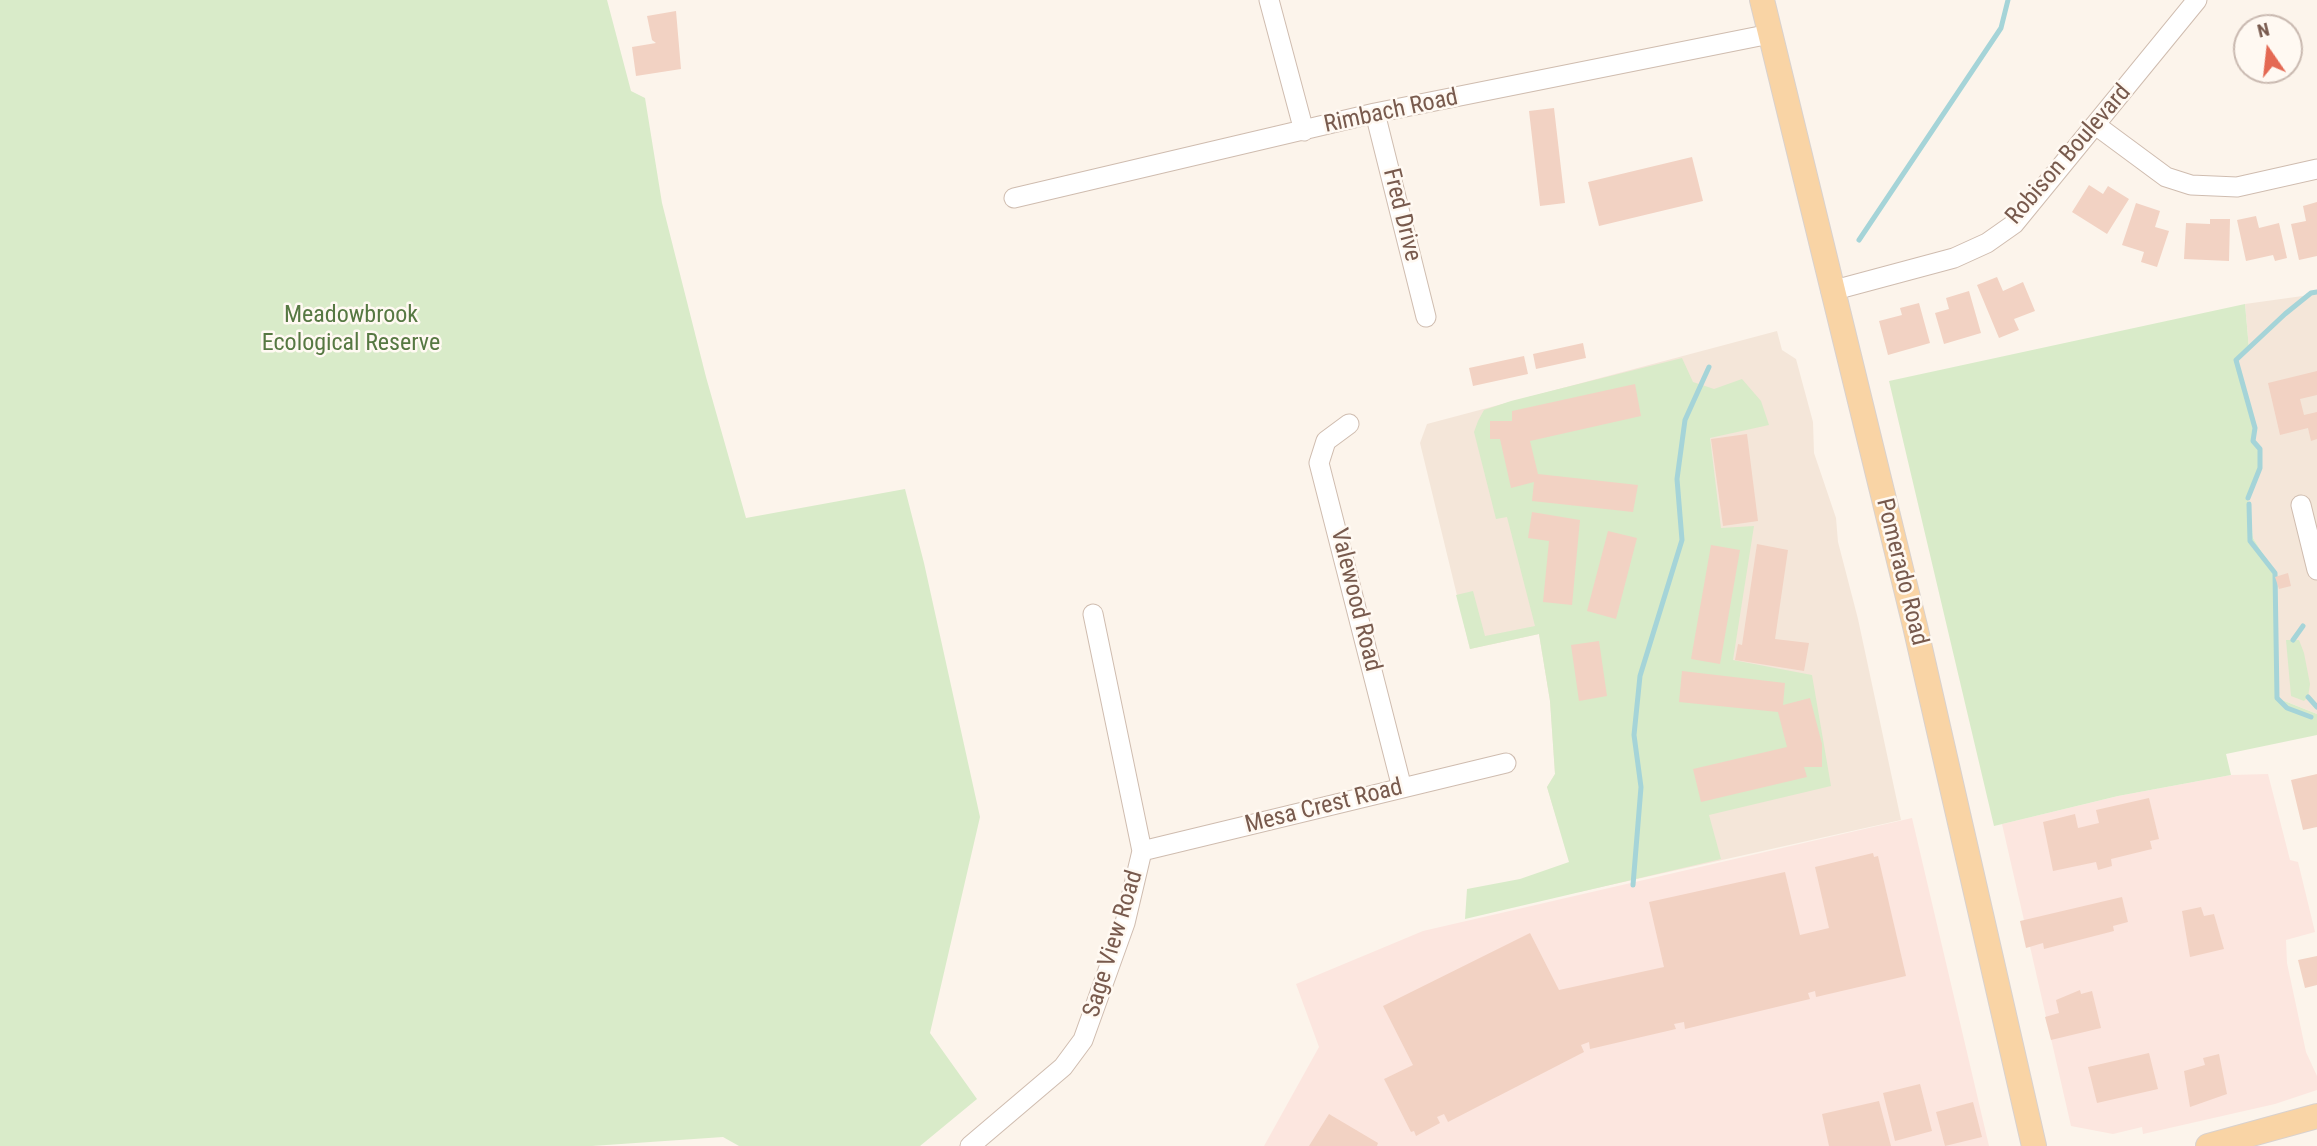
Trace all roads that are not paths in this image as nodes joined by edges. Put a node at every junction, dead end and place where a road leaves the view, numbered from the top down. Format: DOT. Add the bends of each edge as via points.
graph roads {
  1 [pos="1269,0"];
  2 [pos="1762,0"];
  3 [pos="2197,0"];
  4 [pos="1770,34"];
  5 [pos="1375,113"];
  6 [pos="2097,126"];
  7 [pos="1304,131"];
  8 [pos="2317,169"];
  9 [pos="1014,198"];
  10 [pos="1831,291"];
  11 [pos="1426,317"];
  12 [pos="1349,424"];
  13 [pos="2301,505"];
  14 [pos="2317,570"];
  15 [pos="1093,614"];
  16 [pos="1506,763"];
  17 [pos="1402,788"];
  18 [pos="1142,851"];
  19 [pos="2317,1116"];
  20 [pos="970,1146"];
  21 [pos="2034,1146"];
  22 [pos="2208,1146"];
  1 -- 7 [label="street"];
  2 -- 4 [label="main road, Pomerado Road"];
  3 -- 6 [label="street, Robison Boulevard"];
  4 -- 5 [label="street, Rimbach Road"];
  4 -- 10 [label="main road, Pomerado Road"];
  5 -- 7 [label="street, Rimbach Road"];
  5 -- 11 [label="street, Fred Drive"];
  6 -- 8 [label="street" via="2166,177 2191,185 2237,187"];
  6 -- 10 [label="street, Robison Boulevard" via="2014,224 1987,243 1954,258"];
  7 -- 9 [label="street, Rimbach Road"];
  10 -- 21 [label="main road, Pomerado Road" via="1915,626"];
  12 -- 17 [label="street, Valewood Road" via="1326,441 1320,463"];
  13 -- 14 [label="street"];
  15 -- 18 [label="street, Sage View Road"];
  16 -- 17 [label="street, Mesa Crest Road"];
  17 -- 18 [label="street, Mesa Crest Road"];
  18 -- 20 [label="street, Sage View Road" via="1125,923 1083,1040 1063,1068"];
  19 -- 22 [label="main road"];
}
